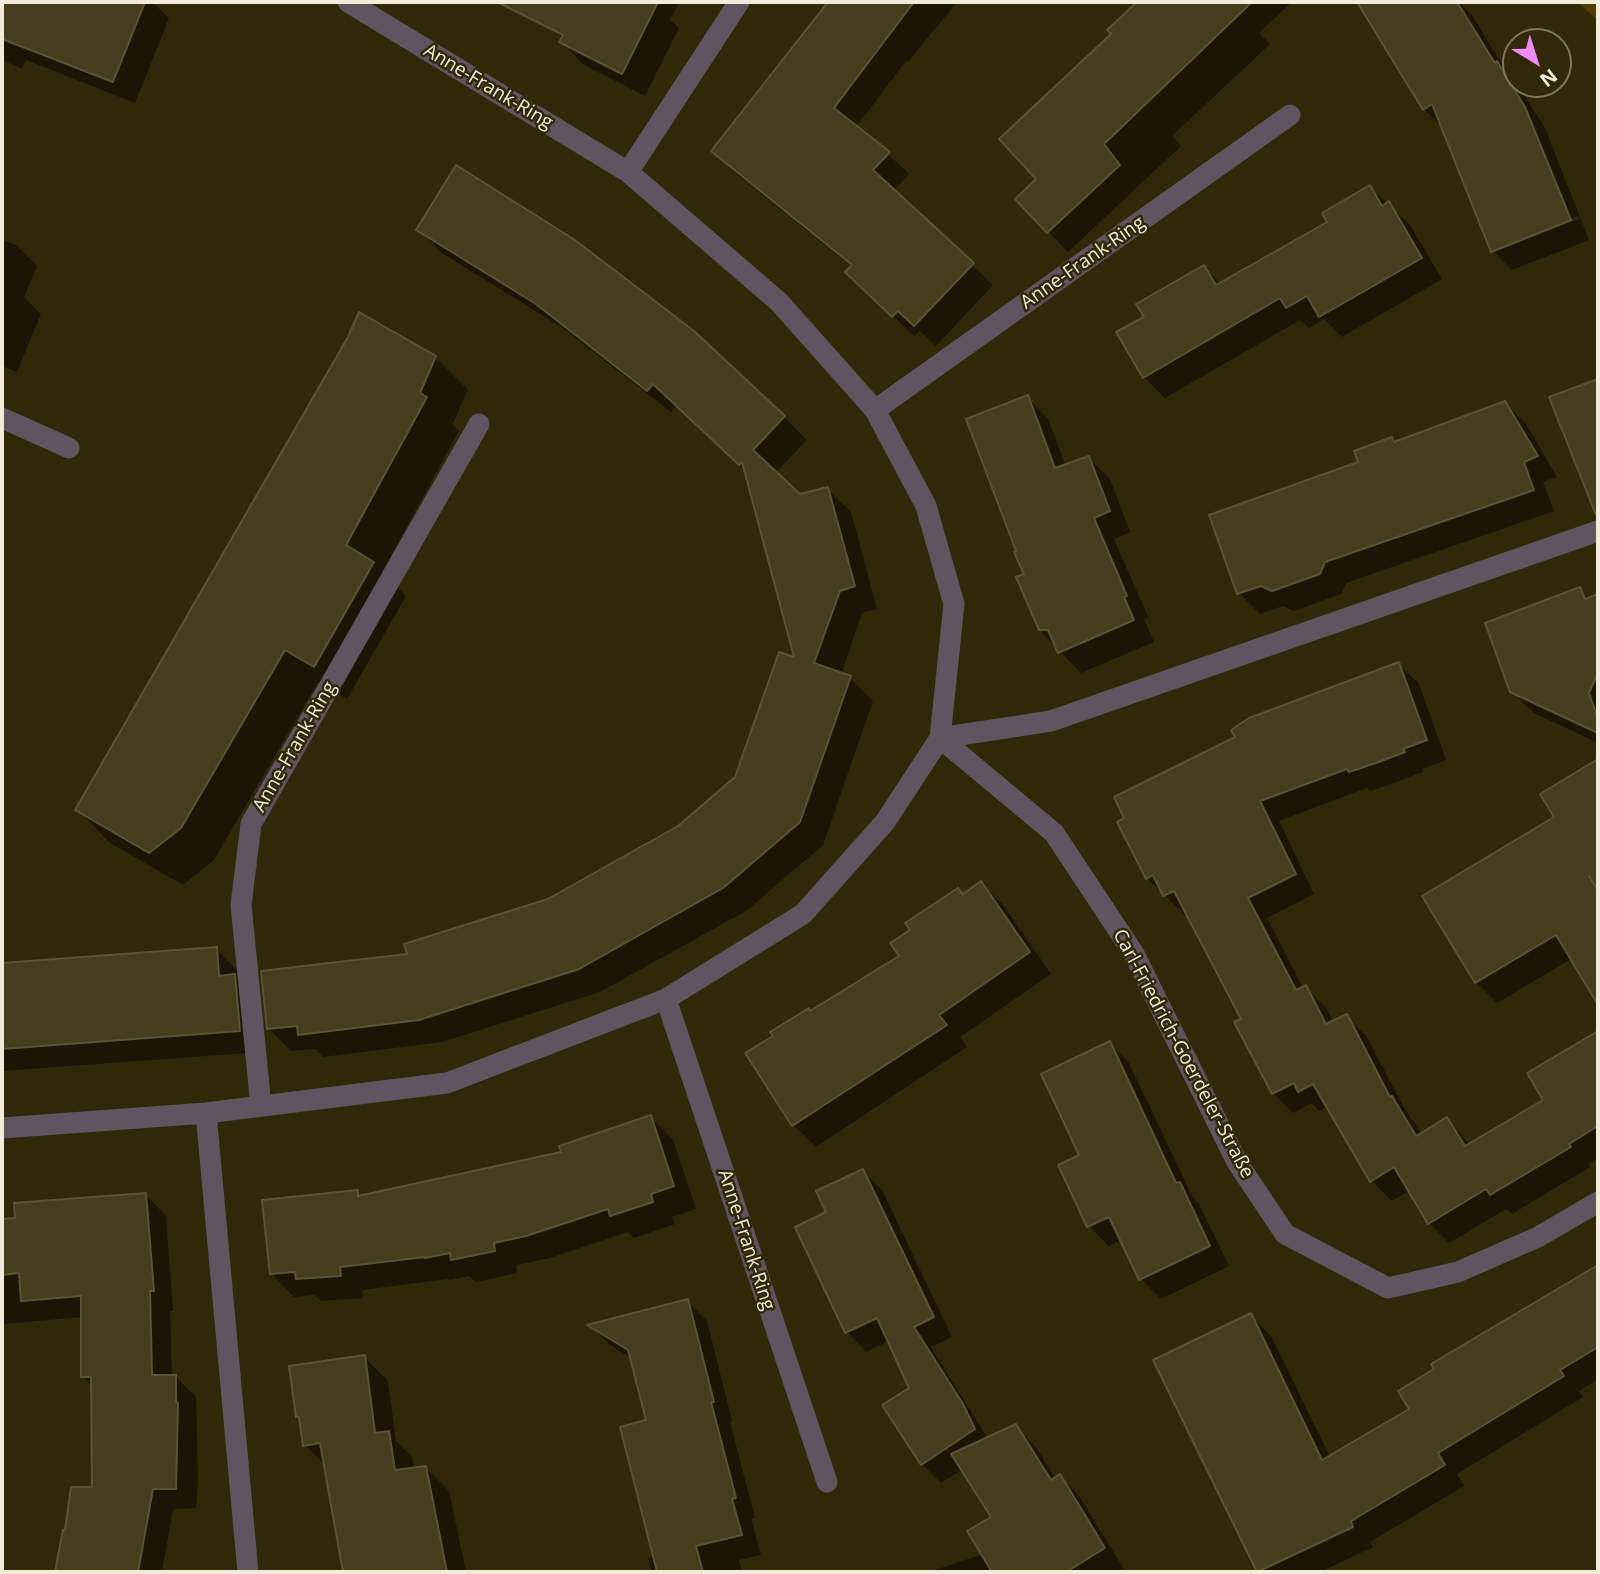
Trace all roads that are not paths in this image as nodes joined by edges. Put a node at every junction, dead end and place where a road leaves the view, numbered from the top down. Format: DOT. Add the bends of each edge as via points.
graph roads {
  1 [pos="348,2"];
  2 [pos="739,2"];
  3 [pos="1290,115"];
  4 [pos="628,172"];
  5 [pos="875,410"];
  6 [pos="2,418"];
  7 [pos="479,424"];
  8 [pos="69,448"];
  9 [pos="1598,531"];
  10 [pos="940,738"];
  11 [pos="666,999"];
  12 [pos="261,1106"];
  13 [pos="206,1113"];
  14 [pos="2,1128"];
  15 [pos="1598,1202"];
  16 [pos="827,1482"];
  17 [pos="248,1572"];
  1 -- 4 [label="street, Anne-Frank-Ring"];
  2 -- 4 [label="street"];
  3 -- 5 [label="street, Anne-Frank-Ring"];
  4 -- 5 [label="street, Anne-Frank-Ring" via="779,302"];
  5 -- 10 [label="street, Anne-Frank-Ring" via="926,506 954,604"];
  6 -- 8 [label="street"];
  7 -- 12 [label="street, Anne-Frank-Ring" via="251,824 241,905"];
  9 -- 10 [label="street" via="1051,721"];
  10 -- 11 [label="street, Anne-Frank-Ring" via="885,821 803,914"];
  10 -- 15 [label="street, Carl-Friedrich-Goerdeler-Straße" via="1054,833 1134,954 1237,1162 1285,1234 1388,1288 1458,1272 1538,1237"];
  11 -- 12 [label="street, Anne-Frank-Ring" via="447,1083"];
  11 -- 16 [label="street, Anne-Frank-Ring"];
  12 -- 13 [label="street, Anne-Frank-Ring"];
  13 -- 14 [label="street, Anne-Frank-Ring"];
  13 -- 17 [label="street"];
}
